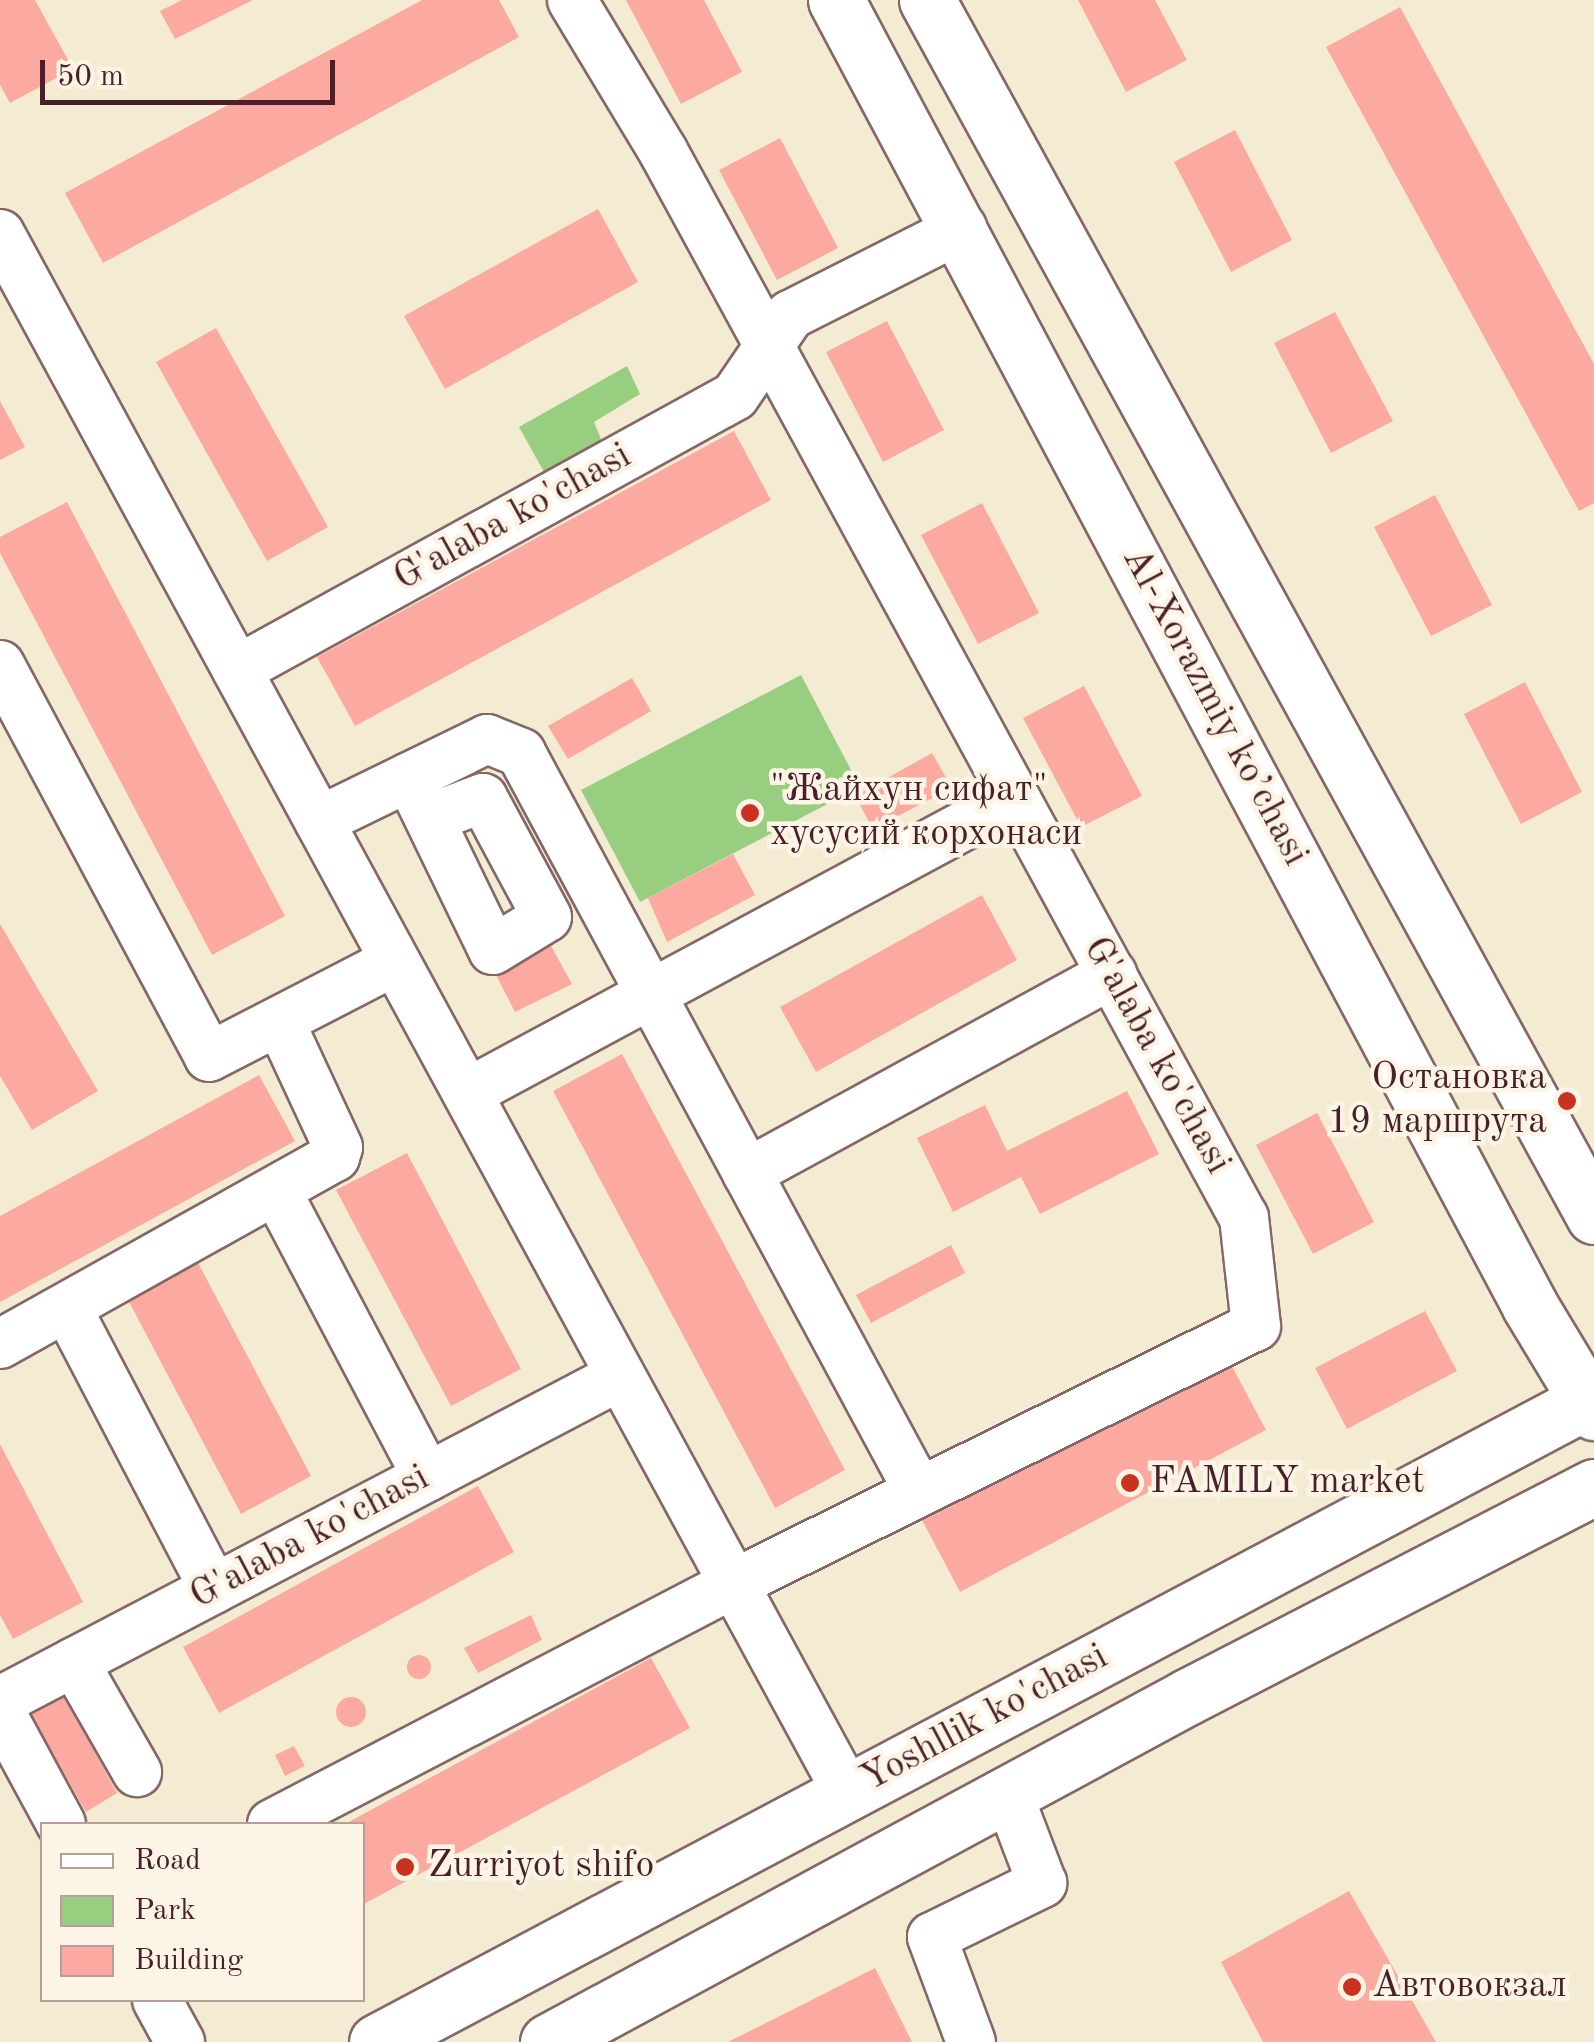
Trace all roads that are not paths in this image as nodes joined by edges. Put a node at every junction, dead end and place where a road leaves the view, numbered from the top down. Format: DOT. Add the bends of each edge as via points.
graph roads {
  1 [pos="572,0"];
  2 [pos="836,0"];
  3 [pos="927,0"];
  4 [pos="962,228"];
  5 [pos="0,234"];
  6 [pos="768,343"];
  7 [pos="0,666"];
  8 [pos="236,670"];
  9 [pos="1015,798"];
  10 [pos="319,821"];
  11 [pos="395,961"];
  12 [pos="1112,974"];
  13 [pos="650,994"];
  14 [pos="281,1024"];
  15 [pos="467,1093"];
  16 [pos="747,1172"];
  17 [pos="278,1194"];
  18 [pos="1594,1216"];
  19 [pos="68,1308"];
  20 [pos="0,1344"];
  21 [pos="620,1376"];
  22 [pos="1592,1403"];
  23 [pos="427,1478"];
  24 [pos="1594,1487"];
  25 [pos="919,1492"];
  26 [pos="733,1584"];
  27 [pos="214,1589"];
  28 [pos="74,1662"];
  29 [pos="0,1701"];
  30 [pos="0,1712"];
  31 [pos="137,1772"];
  32 [pos="847,1792"];
  33 [pos="1008,1794"];
  34 [pos="61,1822"];
  35 [pos="276,1822"];
  36 [pos="158,2002"];
  37 [pos="613,2027"];
  38 [pos="180,2042"];
  39 [pos="377,2042"];
  40 [pos="548,2042"];
  41 [pos="971,2042"];
  1 -- 6 [label="street, G'alaba ko'chasi"];
  2 -- 4 [label="main road, Al-Xorazmiy ko’chasi"];
  3 -- 18 [label="main road"];
  4 -- 6 [label="street, G'alaba ko'chasi" via="790,315"];
  4 -- 22 [label="main road, Al-Xorazmiy ko’chasi" via="1530,1306"];
  5 -- 8 [label="street"];
  6 -- 8 [label="street, G'alaba ko'chasi" via="735,396"];
  6 -- 9 [label="street, G'alaba ko'chasi"];
  7 -- 14 [label="street" via="209,1057"];
  8 -- 10 [label="street"];
  9 -- 12 [label="street, G'alaba ko'chasi"];
  9 -- 13 [label="street"];
  10 -- 11 [label="street"];
  10 -- 13 [label="street" via="420,797 487,739 521,753"];
  11 -- 14 [label="street"];
  11 -- 15 [label="street"];
  12 -- 16 [label="street"];
  12 -- 25 [label="street, G'alaba ko'chasi" via="1244,1218 1256,1326"];
  13 -- 15 [label="street"];
  13 -- 16 [label="street"];
  14 -- 17 [label="street" via="338,1147 325,1167"];
  15 -- 21 [label="street"];
  16 -- 25 [label="street"];
  17 -- 19 [label="street"];
  17 -- 23 [label="street"];
  19 -- 20 [label="street"];
  19 -- 27 [label="street"];
  21 -- 23 [label="street, G'alaba ko'chasi"];
  21 -- 26 [label="street"];
  22 -- 32 [label="main road, Yoshllik ko'chasi"];
  23 -- 27 [label="street, G'alaba ko'chasi"];
  24 -- 33 [label="main road, Yoshllik ko'chasi"];
  25 -- 26 [label="street"];
  26 -- 32 [label="street"];
  26 -- 35 [label="street"];
  27 -- 28 [label="street, G'alaba ko'chasi"];
  28 -- 29 [label="street, G'alaba ko'chasi"];
  28 -- 31 [label="street"];
  30 -- 34 [label="street"];
  32 -- 39 [label="main road, Yoshllik ko'chasi"];
  33 -- 37 [label="main road, Yoshllik ko'chasi"];
  33 -- 41 [label="street" via="1042,1883 932,1937"];
  36 -- 38 [label="street"];
  37 -- 40 [label="main road, Yoshllik ko'chasi"];
}
